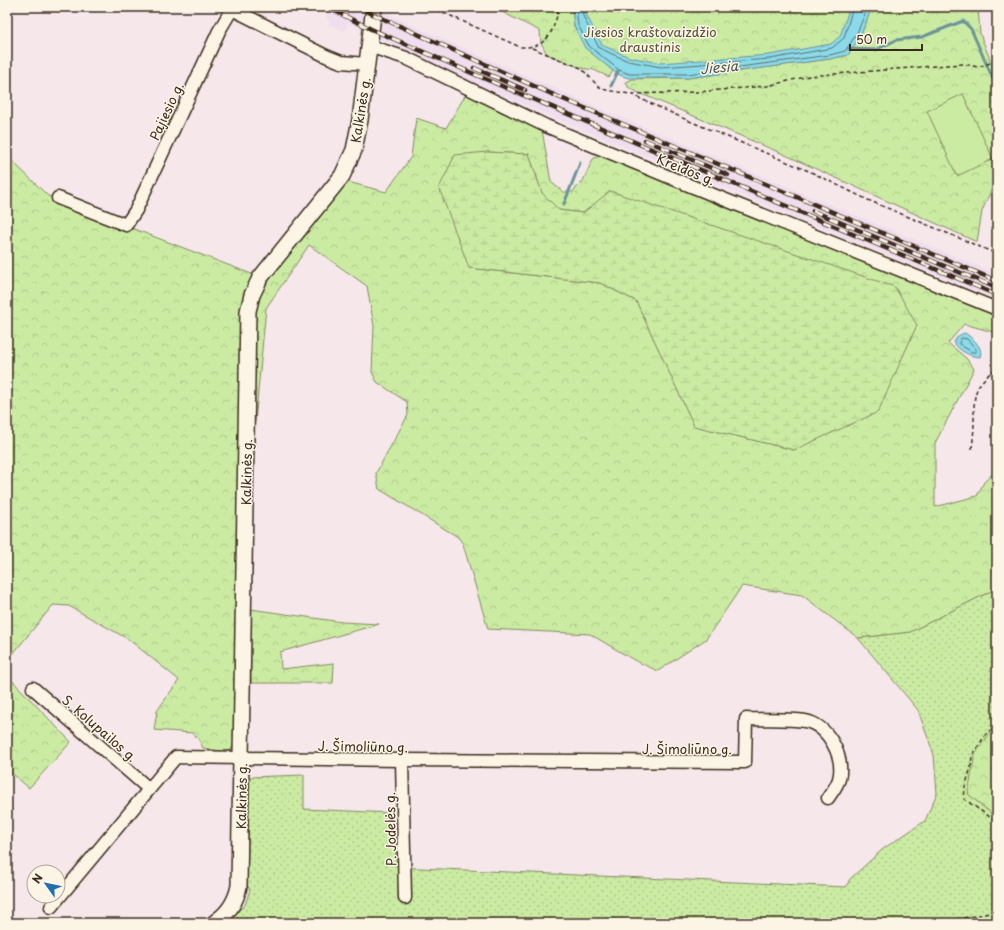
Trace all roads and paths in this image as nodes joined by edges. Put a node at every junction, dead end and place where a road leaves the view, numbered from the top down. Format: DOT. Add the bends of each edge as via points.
graph roads {
  1 [pos="374,7"];
  2 [pos="431,7"];
  3 [pos="557,7"];
  4 [pos="230,8"];
  5 [pos="369,46"];
  6 [pos="532,48"];
  7 [pos="996,61"];
  8 [pos="367,64"];
  9 [pos="630,94"];
  10 [pos="58,198"];
  11 [pos="997,254"];
  12 [pos="997,309"];
  13 [pos="997,368"];
  14 [pos="972,449"];
  15 [pos="33,688"];
  16 [pos="997,724"];
  17 [pos="242,758"];
  18 [pos="402,760"];
  19 [pos="149,789"];
  20 [pos="828,798"];
  21 [pos="997,822"];
  22 [pos="405,898"];
  23 [pos="997,902"];
  24 [pos="50,907"];
  25 [pos="214,923"];
  26 [pos="936,923"];
  1 -- 5 [label="main road, Kalkinės g."];
  2 -- 6 [label="path" via="520,47"];
  3 -- 6 [label="path" via="558,12 551,34"];
  4 -- 8 [label="street" via="326,56 341,62"];
  4 -- 10 [label="street, Pajiesio g." via="136,210 126,225"];
  5 -- 8 [label="main road, Kalkinės g."];
  5 -- 12 [label="street, Kreidos g." via="406,58 561,132"];
  6 -- 9 [label="path" via="581,68 598,86 606,90"];
  7 -- 9 [label="path" via="978,67 957,64 809,76 759,87"];
  8 -- 17 [label="main road, Kalkinės g." via="354,150 342,176 260,278 248,310"];
  9 -- 11 [label="path" via="811,172 868,200"];
  13 -- 14 [label="path" via="982,382 973,400"];
  15 -- 19 [label="street, S. Kolupailos g."];
  16 -- 21 [label="path" via="986,734 972,756 964,799"];
  17 -- 18 [label="street, J. Šimoliūno g."];
  17 -- 19 [label="street, J. Šimoliūno g." via="176,756"];
  17 -- 25 [label="main road, Kalkinės g." via="239,886 236,898 229,909"];
  18 -- 20 [label="street, J. Šimoliūno g." via="745,762 746,719 805,721 818,727 829,738 839,756 839,779"];
  18 -- 22 [label="street, P. Jodelės g."];
  19 -- 24 [label="street, J. Šimoliūno g."];
  23 -- 26 [label="path" via="990,914"];
}
